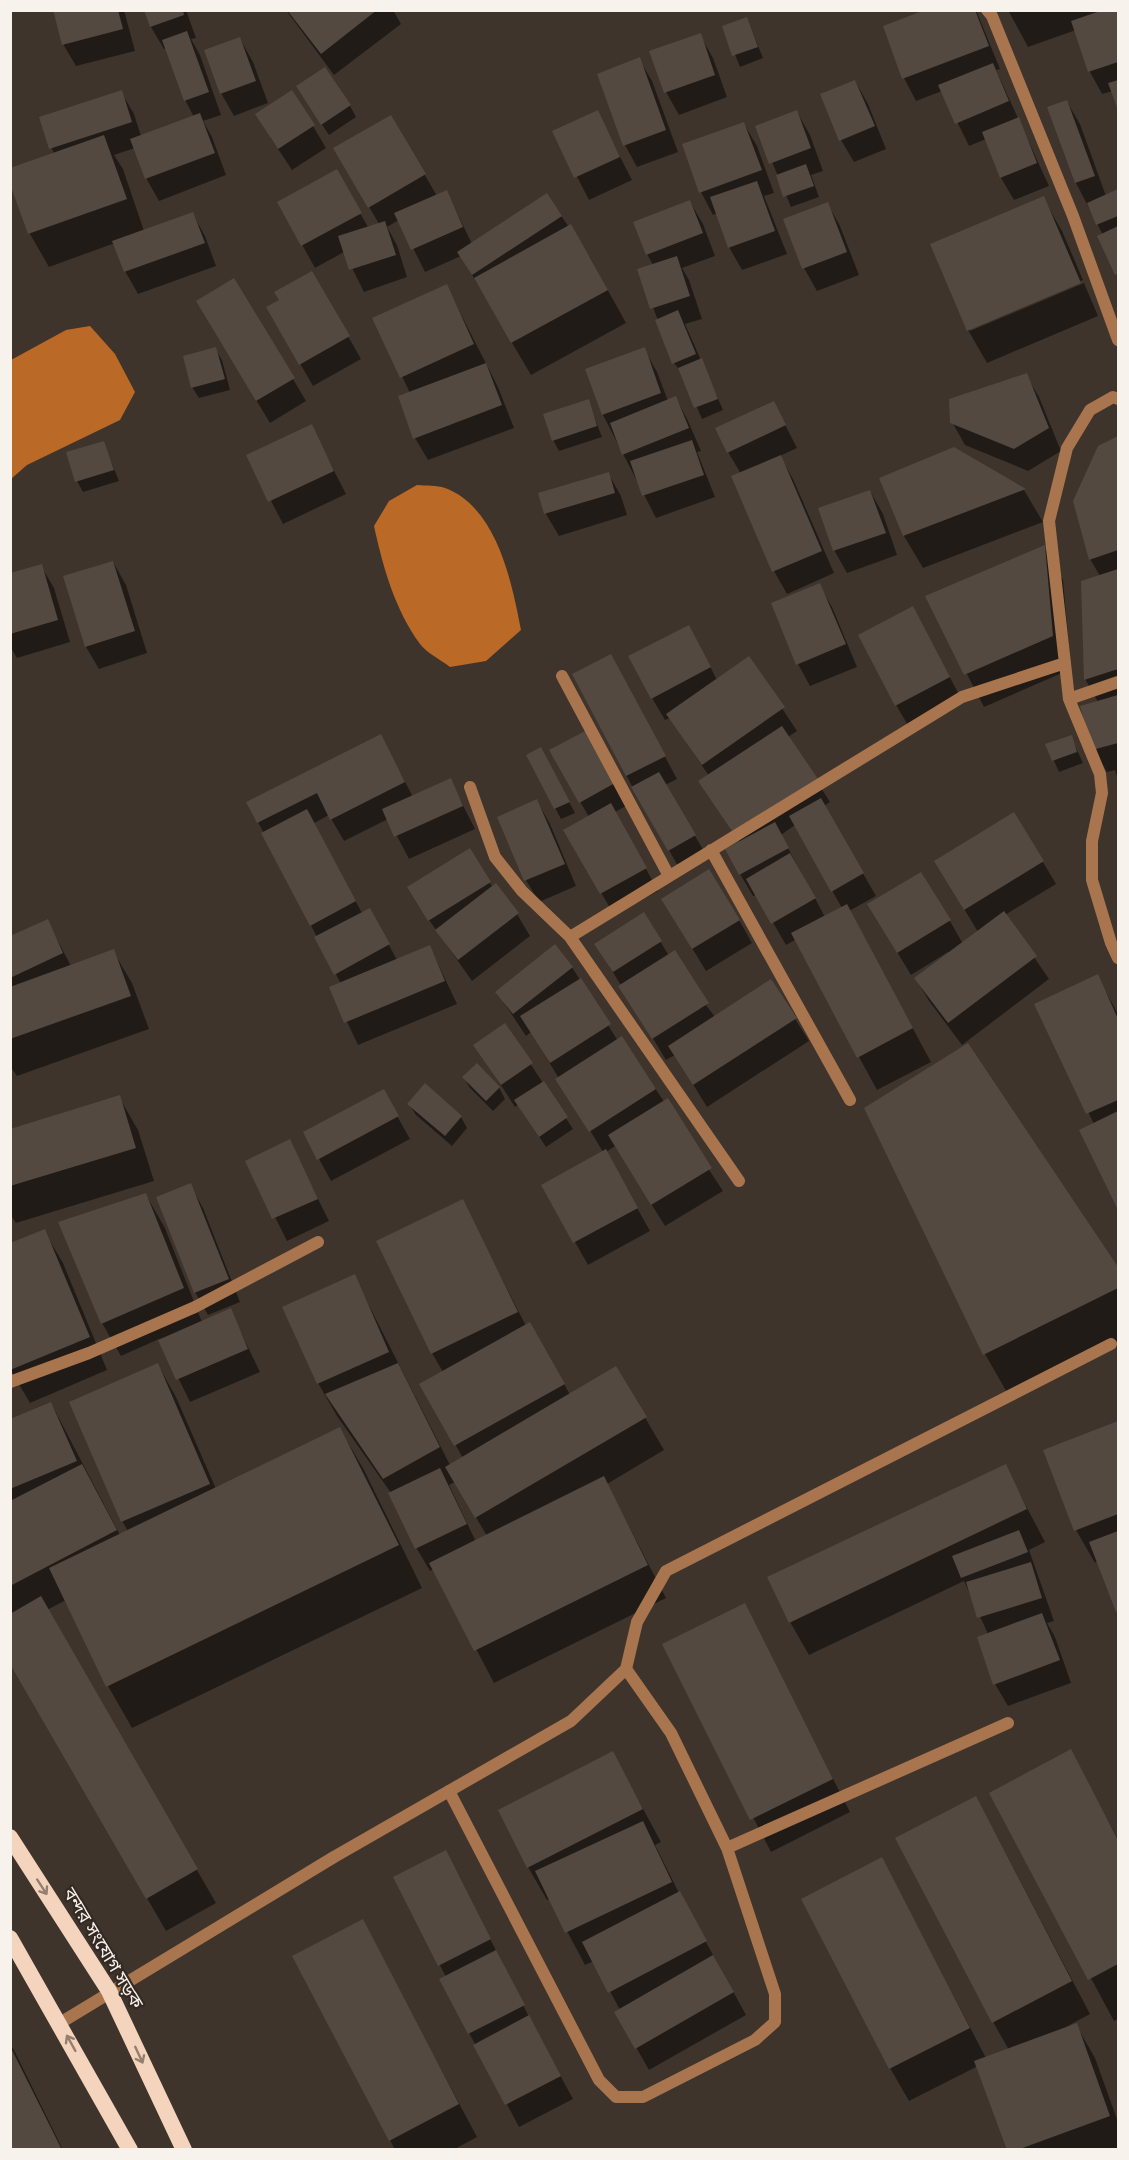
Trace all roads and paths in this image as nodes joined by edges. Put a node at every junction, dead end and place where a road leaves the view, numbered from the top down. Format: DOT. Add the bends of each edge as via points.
graph roads {
  1 [pos="987,10"];
  2 [pos="1119,340"];
  3 [pos="1119,399"];
  4 [pos="1065,663"];
  5 [pos="562,676"];
  6 [pos="1119,682"];
  7 [pos="1069,699"];
  8 [pos="470,787"];
  9 [pos="711,850"];
  10 [pos="669,876"];
  11 [pos="570,937"];
  12 [pos="1119,958"];
  13 [pos="850,1100"];
  14 [pos="739,1181"];
  15 [pos="318,1242"];
  16 [pos="1111,1344"];
  17 [pos="10,1382"];
  18 [pos="626,1669"];
  19 [pos="1008,1723"];
  20 [pos="449,1791"];
  21 [pos="10,1838"];
  22 [pos="727,1848"];
  23 [pos="10,1938"];
  24 [pos="109,1991"];
  25 [pos="60,2023"];
  26 [pos="130,2150"];
  27 [pos="184,2150"];
  1 -- 2 [label="street" via="1073,216"];
  3 -- 4 [label="street" via="1113,397 1090,410 1067,448 1049,521"];
  4 -- 7 [label="street"];
  4 -- 9 [label="street" via="962,698"];
  5 -- 10 [label="street"];
  6 -- 7 [label="street"];
  7 -- 12 [label="street" via="1100,774 1102,793 1092,841 1092,880"];
  8 -- 11 [label="street" via="495,857 522,891"];
  9 -- 10 [label="street"];
  9 -- 13 [label="street"];
  10 -- 11 [label="street"];
  11 -- 14 [label="street"];
  15 -- 17 [label="street" via="195,1307"];
  16 -- 18 [label="street" via="666,1571 637,1622"];
  18 -- 20 [label="street" via="571,1721"];
  18 -- 22 [label="street" via="671,1733"];
  19 -- 22 [label="street"];
  20 -- 22 [label="street" via="599,2080 616,2097 643,2097 755,2040 775,2022 775,1994"];
  20 -- 24 [label="street"];
  21 -- 24 [label="highway, বন্দর সংযোগ সড়ক, one-way"];
  23 -- 25 [label="highway"];
  24 -- 25 [label="street"];
  24 -- 27 [label="highway, বন্দর সংযোগ সড়ক, one-way"];
  26 -- 25 [label="highway, one-way"];
}
